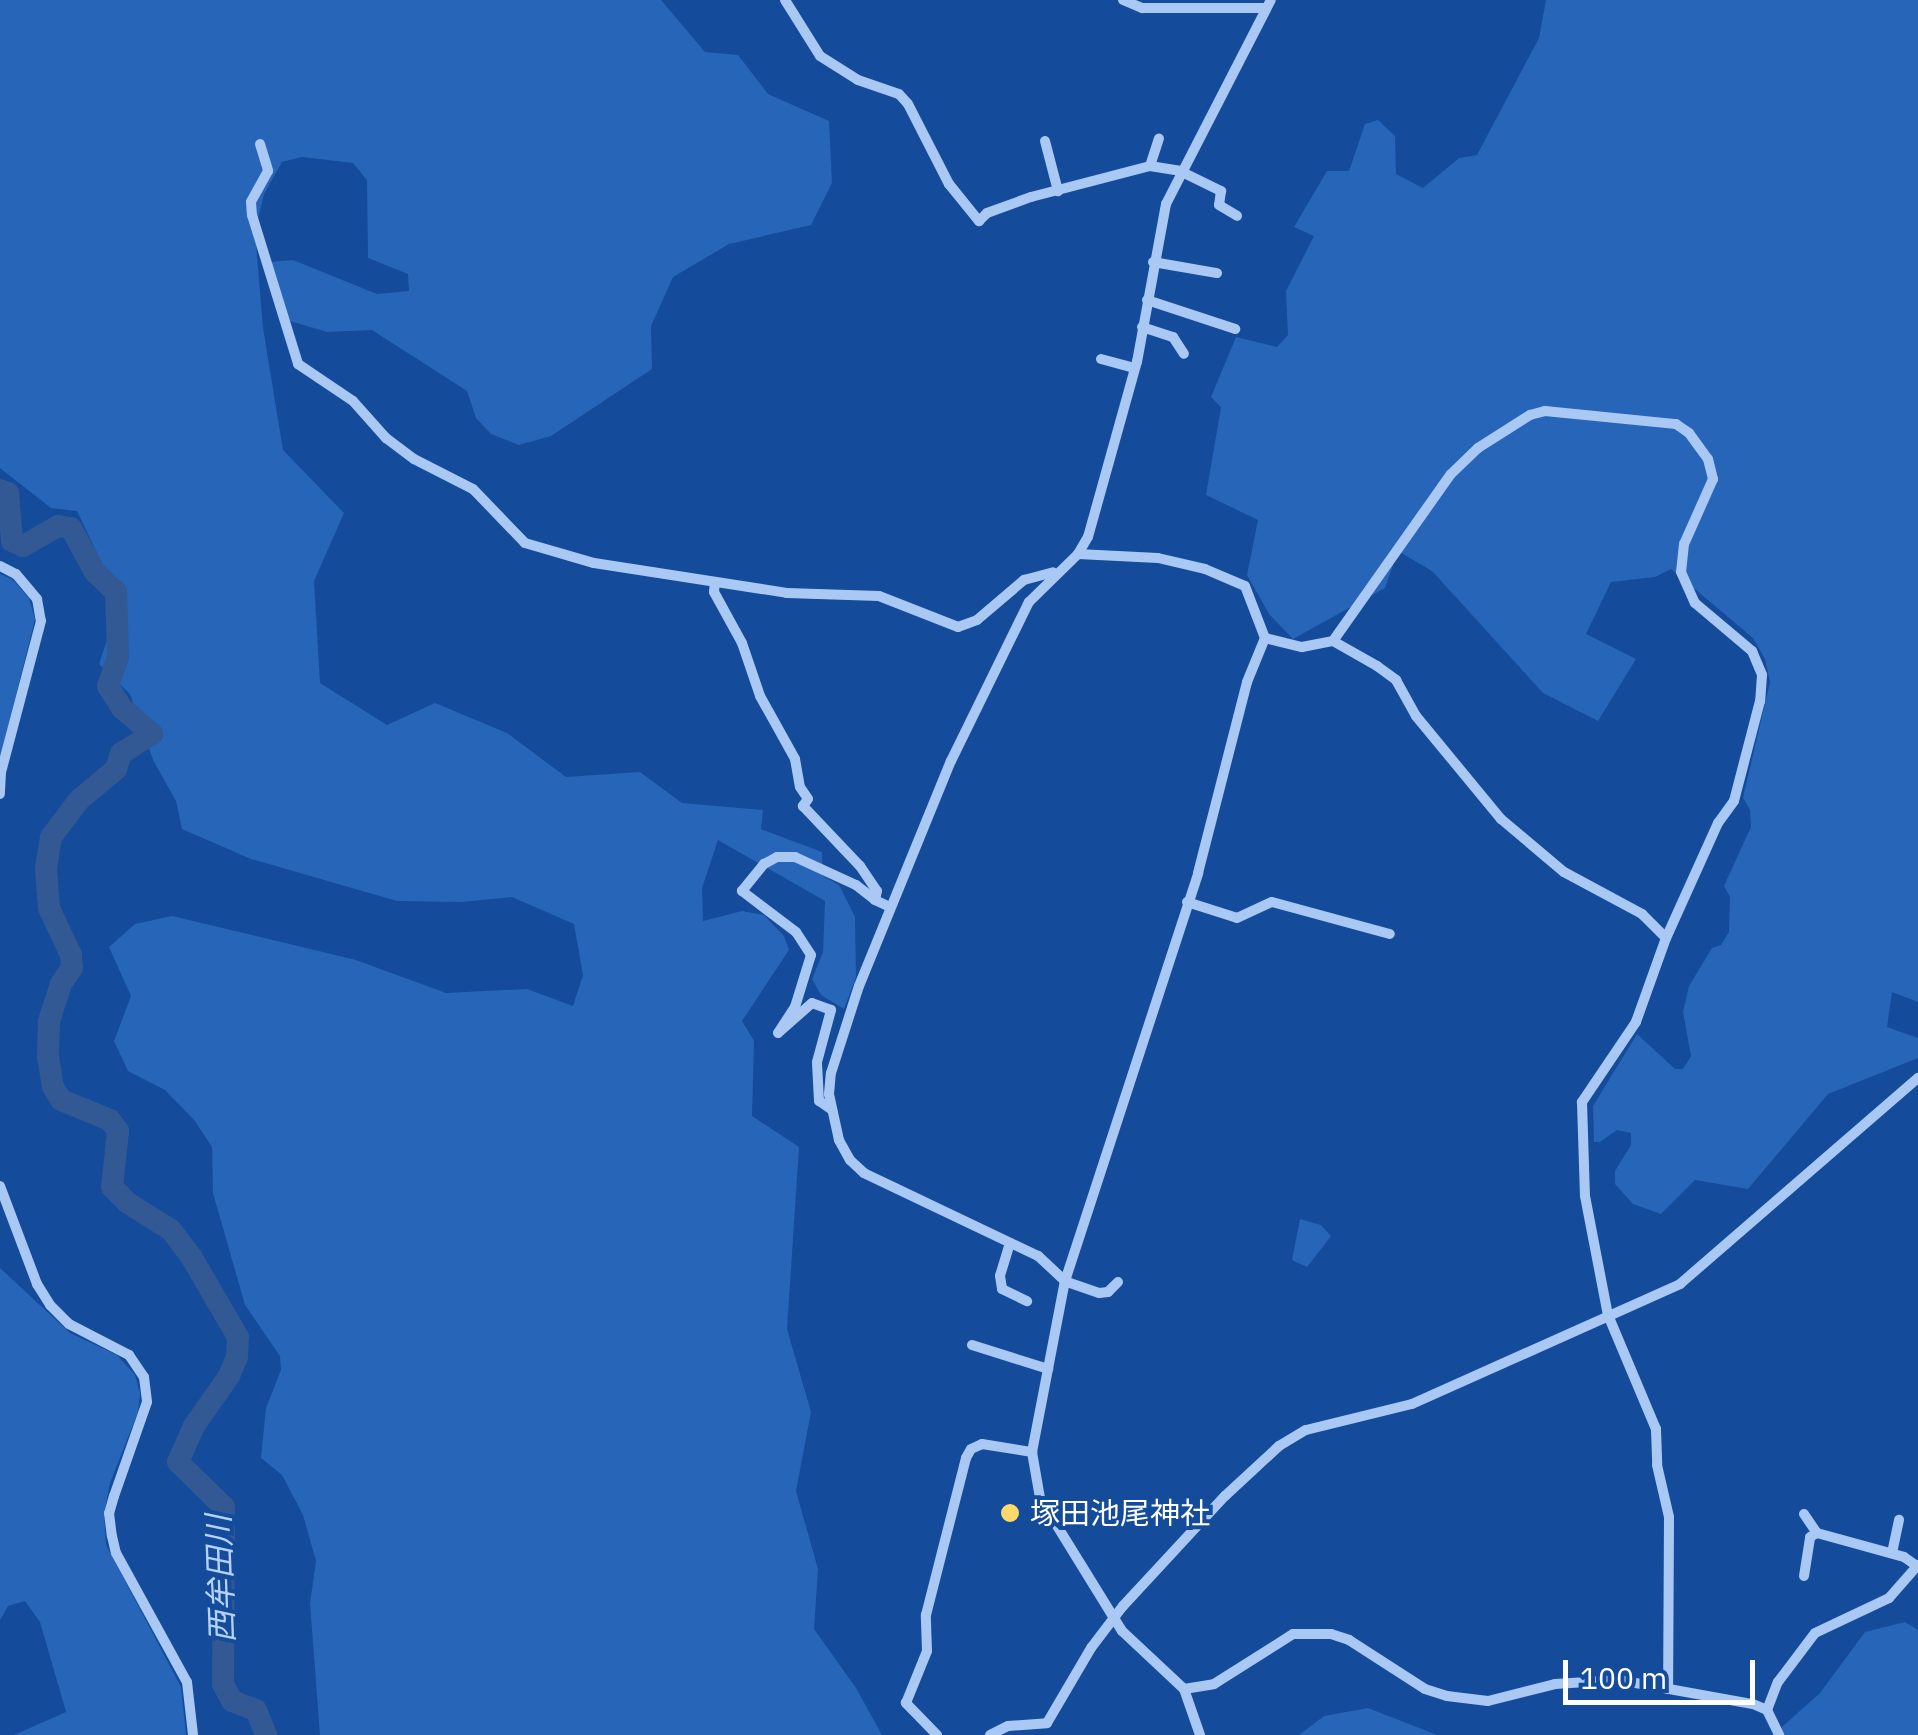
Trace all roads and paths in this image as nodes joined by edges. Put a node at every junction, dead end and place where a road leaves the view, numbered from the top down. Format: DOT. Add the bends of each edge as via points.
graph roads {
  1 [pos="785,0"];
  2 [pos="1123,0"];
  3 [pos="1269,4"];
  4 [pos="1159,138"];
  5 [pos="1044,141"];
  6 [pos="260,144"];
  7 [pos="1150,166"];
  8 [pos="1180,170"];
  9 [pos="1058,191"];
  10 [pos="1236,216"];
  11 [pos="1153,262"];
  12 [pos="1217,273"];
  13 [pos="1147,300"];
  14 [pos="1142,328"];
  15 [pos="1235,329"];
  16 [pos="1184,354"];
  17 [pos="1101,359"];
  18 [pos="1135,368"];
  19 [pos="1078,554"];
  20 [pos="0,566"];
  21 [pos="1058,570"];
  22 [pos="715,582"];
  23 [pos="1265,638"];
  24 [pos="1333,641"];
  25 [pos="0,794"];
  26 [pos="874,900"];
  27 [pos="1187,902"];
  28 [pos="890,907"];
  29 [pos="1390,934"];
  30 [pos="1666,938"];
  31 [pos="1918,1078"];
  32 [pos="831,1109"];
  33 [pos="0,1186"];
  34 [pos="1010,1243"];
  35 [pos="1065,1280"];
  36 [pos="1118,1282"];
  37 [pos="1027,1301"];
  38 [pos="1608,1315"];
  39 [pos="972,1345"];
  40 [pos="1048,1369"];
  41 [pos="1032,1452"];
  42 [pos="1804,1514"];
  43 [pos="1899,1520"];
  44 [pos="1817,1533"];
  45 [pos="1892,1554"];
  46 [pos="1918,1565"];
  47 [pos="1804,1576"];
  48 [pos="1116,1617"];
  49 [pos="1668,1689"];
  50 [pos="1184,1690"];
  51 [pos="1767,1710"];
  52 [pos="193,1735"];
  53 [pos="937,1735"];
  54 [pos="990,1735"];
  55 [pos="1200,1735"];
  56 [pos="1779,1735"];
  1 -- 9 [label="street" via="820,56 908,104 949,184 979,220"];
  2 -- 3 [label="street" via="1142,8"];
  3 -- 8 [label="street"];
  4 -- 7 [label="street"];
  5 -- 9 [label="street"];
  6 -- 22 [label="street" via="268,171 251,202 252,215 298,364 354,401 402,450 472,489 525,543 594,563"];
  7 -- 8 [label="street"];
  7 -- 9 [label="street"];
  8 -- 10 [label="street" via="1221,191 1219,205"];
  8 -- 11 [label="street"];
  11 -- 12 [label="street"];
  11 -- 13 [label="street"];
  13 -- 14 [label="street"];
  13 -- 15 [label="street"];
  14 -- 16 [label="street" via="1173,337"];
  14 -- 18 [label="street"];
  17 -- 18 [label="street"];
  18 -- 19 [label="street" via="1094,521"];
  19 -- 21 [label="street"];
  19 -- 23 [label="street" via="1174,560 1236,581 1246,586"];
  20 -- 25 [label="street" via="37,599 41,621"];
  21 -- 22 [label="street" via="1024,580 977,620 958,627 879,596"];
  21 -- 28 [label="street" via="1019,620 937,790"];
  22 -- 26 [label="street" via="760,696 795,760 808,799 803,806 860,866 877,891"];
  23 -- 24 [label="street" via="1302,647"];
  23 -- 27 [label="street"];
  24 -- 30 [label="street" via="1396,680 1416,716 1501,819 1564,872 1642,914"];
  24 -- 30 [label="street" via="1450,474 1516,422 1545,411 1653,420 1690,432 1713,479 1684,544 1681,572 1695,603 1752,650 1762,675 1734,801"];
  26 -- 28 [label="street"];
  26 -- 32 [label="street" via="856,884 795,858 764,864 742,890 796,932 811,955 795,1008 778,1034 812,1003 831,1010 817,1062 819,1101"];
  27 -- 29 [label="street" via="1237,918 1272,902"];
  27 -- 35 [label="street"];
  28 -- 32 [label="street" via="838,1044"];
  30 -- 38 [label="street" via="1636,1022 1582,1102 1585,1196"];
  31 -- 38 [label="street" via="1689,1278"];
  32 -- 34 [label="street" via="839,1140 864,1173"];
  33 -- 52 [label="street" via="50,1305 69,1324 129,1356 144,1377 147,1402 109,1513 112,1536 187,1682"];
  34 -- 35 [label="street" via="1049,1262"];
  34 -- 37 [label="street" via="1002,1289"];
  35 -- 36 [label="street" via="1099,1293"];
  35 -- 40 [label="street"];
  38 -- 48 [label="street" via="1412,1404 1291,1438 1225,1496"];
  38 -- 49 [label="street" via="1656,1429 1669,1517"];
  39 -- 40 [label="street"];
  40 -- 41 [label="street"];
  41 -- 48 [label="street" via="1040,1498"];
  41 -- 53 [label="street" via="982,1444 966,1458 940,1545 926,1615 927,1651 906,1703"];
  42 -- 44 [label="street"];
  43 -- 45 [label="street"];
  44 -- 45 [label="street"];
  44 -- 47 [label="street" via="1810,1537"];
  45 -- 46 [label="street"];
  46 -- 51 [label="street" via="1890,1598 1816,1632 1778,1682"];
  48 -- 50 [label="street" via="1129,1640"];
  48 -- 54 [label="street" via="1047,1723 1008,1726"];
  49 -- 50 [label="street" via="1588,1679 1466,1701 1425,1689 1350,1640 1311,1633 1280,1640 1214,1684"];
  49 -- 51 [label="street"];
  50 -- 55 [label="street"];
  51 -- 56 [label="street"];
}
